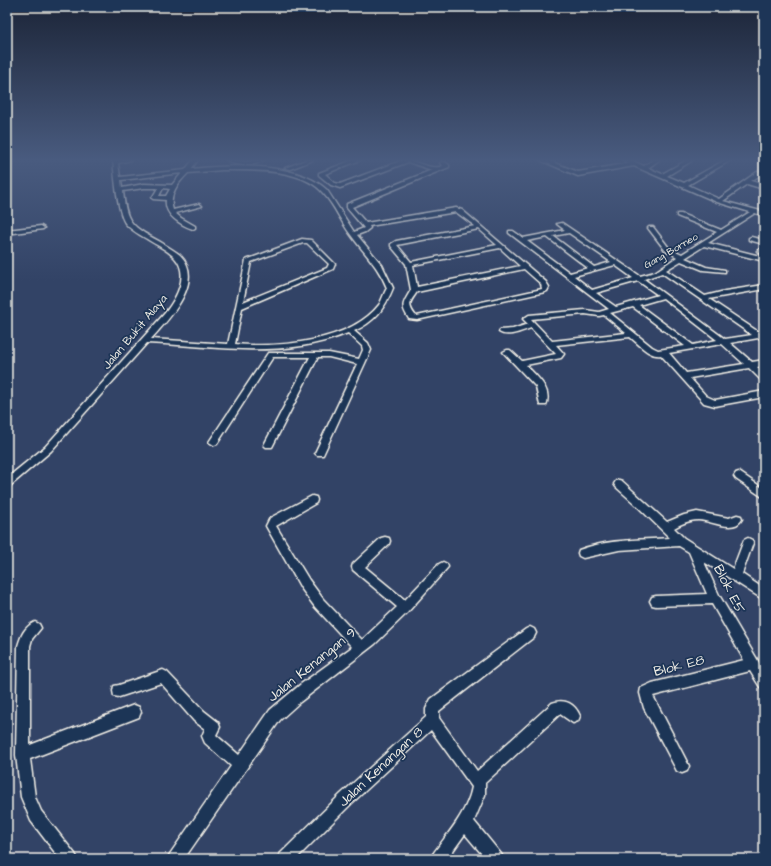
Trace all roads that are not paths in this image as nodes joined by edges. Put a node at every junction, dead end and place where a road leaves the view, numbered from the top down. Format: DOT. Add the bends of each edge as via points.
graph roads {
  1 [pos="121,200"];
  2 [pos="168,200"];
  3 [pos="332,200"];
  4 [pos="360,200"];
  5 [pos="719,201"];
  6 [pos="200,206"];
  7 [pos="171,212"];
  8 [pos="753,212"];
  9 [pos="764,214"];
  10 [pos="680,215"];
  11 [pos="560,224"];
  12 [pos="365,225"];
  13 [pos="193,227"];
  14 [pos="480,227"];
  15 [pos="41,228"];
  16 [pos="651,228"];
  17 [pos="569,231"];
  18 [pos="7,232"];
  19 [pos="511,232"];
  20 [pos="722,232"];
  21 [pos="352,234"];
  22 [pos="548,235"];
  23 [pos="751,239"];
  24 [pos="522,240"];
  25 [pos="764,242"];
  26 [pos="703,244"];
  27 [pos="500,246"];
  28 [pos="681,257"];
  29 [pos="764,259"];
  30 [pos="617,263"];
  31 [pos="409,264"];
  32 [pos="524,267"];
  33 [pos="593,269"];
  34 [pos="662,270"];
  35 [pos="723,271"];
  36 [pos="569,275"];
  37 [pos="640,279"];
  38 [pos="764,287"];
  39 [pos="414,290"];
  40 [pos="592,292"];
  41 [pos="662,296"];
  42 [pos="705,298"];
  43 [pos="635,304"];
  44 [pos="240,306"];
  45 [pos="615,310"];
  46 [pos="606,312"];
  47 [pos="532,325"];
  48 [pos="350,331"];
  49 [pos="503,332"];
  50 [pos="631,335"];
  51 [pos="761,336"];
  52 [pos="145,341"];
  53 [pos="726,342"];
  54 [pos="550,343"];
  55 [pos="231,346"];
  56 [pos="691,347"];
  57 [pos="507,352"];
  58 [pos="663,352"];
  59 [pos="315,355"];
  60 [pos="361,362"];
  61 [pos="764,363"];
  62 [pos="520,364"];
  63 [pos="751,365"];
  64 [pos="686,376"];
  65 [pos="764,378"];
  66 [pos="764,394"];
  67 [pos="543,403"];
  68 [pos="214,442"];
  69 [pos="269,445"];
  70 [pos="320,453"];
  71 [pos="739,476"];
  72 [pos="7,483"];
  73 [pos="619,484"];
  74 [pos="764,494"];
  75 [pos="312,500"];
  76 [pos="737,519"];
  77 [pos="666,527"];
  78 [pos="385,541"];
  79 [pos="680,541"];
  80 [pos="748,543"];
  81 [pos="693,550"];
  82 [pos="583,553"];
  83 [pos="443,567"];
  84 [pos="735,577"];
  85 [pos="764,595"];
  86 [pos="715,599"];
  87 [pos="656,601"];
  88 [pos="405,607"];
  89 [pos="35,628"];
  90 [pos="530,633"];
  91 [pos="361,648"];
  92 [pos="753,664"];
  93 [pos="764,683"];
  94 [pos="118,692"];
  95 [pos="134,712"];
  96 [pos="573,716"];
  97 [pos="432,720"];
  98 [pos="23,755"];
  99 [pos="240,765"];
  100 [pos="682,766"];
  101 [pos="477,781"];
  102 [pos="464,821"];
  103 [pos="70,859"];
  104 [pos="175,859"];
  105 [pos="286,859"];
  106 [pos="438,859"];
  107 [pos="496,859"];
  1 -- 52 [label="street, Jalan Bukit Alaya" via="128,222 178,257 185,270 184,285 178,301"];
  2 -- 7 [label="street"];
  3 -- 21 [label="street"];
  4 -- 12 [label="street" via="349,205 349,208"];
  5 -- 8 [label="street"];
  6 -- 7 [label="street"];
  7 -- 13 [label="street" via="185,224"];
  8 -- 9 [label="street"];
  8 -- 20 [label="street, Gang Borneo"];
  10 -- 20 [label="street"];
  11 -- 17 [label="street"];
  12 -- 14 [label="street" via="456,210"];
  12 -- 21 [label="street" via="366,230"];
  14 -- 27 [label="street"];
  14 -- 31 [label="street" via="394,244"];
  15 -- 18 [label="street"];
  16 -- 28 [label="street" via="667,249"];
  17 -- 22 [label="street"];
  17 -- 30 [label="street"];
  19 -- 24 [label="street"];
  20 -- 26 [label="street, Gang Borneo"];
  21 -- 48 [label="street" via="382,268 390,288 382,306"];
  22 -- 24 [label="street"];
  22 -- 33 [label="street"];
  23 -- 25 [label="street"];
  24 -- 36 [label="street"];
  26 -- 28 [label="street, Gang Borneo"];
  26 -- 29 [label="street"];
  27 -- 31 [label="street"];
  27 -- 32 [label="street"];
  28 -- 34 [label="street, Gang Borneo"];
  28 -- 35 [label="street" via="705,269"];
  30 -- 33 [label="street"];
  30 -- 37 [label="street"];
  31 -- 39 [label="street"];
  32 -- 39 [label="street"];
  32 -- 39 [label="street" via="544,283 544,290 417,318 412,317 406,308"];
  33 -- 36 [label="street"];
  34 -- 37 [label="street, Gang Borneo"];
  34 -- 42 [label="street"];
  36 -- 40 [label="street"];
  37 -- 40 [label="street, Gang Borneo"];
  37 -- 41 [label="street"];
  38 -- 42 [label="street" via="725,292"];
  40 -- 45 [label="street"];
  41 -- 43 [label="street"];
  41 -- 53 [label="street"];
  42 -- 51 [label="street"];
  43 -- 45 [label="street"];
  43 -- 56 [label="street"];
  44 -- 44 [label="street" via="330,269 332,264 309,241 302,240 248,261"];
  44 -- 55 [label="street"];
  45 -- 46 [label="street"];
  46 -- 47 [label="street" via="532,316 527,319"];
  46 -- 50 [label="street"];
  47 -- 49 [label="street"];
  47 -- 54 [label="street"];
  48 -- 55 [label="street" via="290,345 256,348"];
  48 -- 60 [label="street" via="367,350"];
  50 -- 54 [label="street"];
  50 -- 58 [label="street" via="653,351"];
  51 -- 53 [label="street"];
  52 -- 55 [label="street"];
  52 -- 72 [label="street, Jalan Bukit Alaya" via="48,449"];
  53 -- 56 [label="street"];
  53 -- 63 [label="street"];
  54 -- 62 [label="street" via="560,352 559,356"];
  56 -- 58 [label="street"];
  57 -- 62 [label="street"];
  58 -- 64 [label="street"];
  59 -- 60 [label="street" via="336,356"];
  59 -- 68 [label="street" via="271,355"];
  59 -- 69 [label="street"];
  60 -- 70 [label="street"];
  61 -- 63 [label="street"];
  62 -- 67 [label="street" via="543,389"];
  63 -- 64 [label="street"];
  63 -- 65 [label="street"];
  64 -- 66 [label="street" via="710,403"];
  71 -- 74 [label="street"];
  73 -- 77 [label="street"];
  75 -- 91 [label="street" via="274,521 271,526 304,584"];
  76 -- 77 [label="street" via="729,522 695,515"];
  77 -- 79 [label="street"];
  78 -- 88 [label="street" via="357,567"];
  79 -- 81 [label="street"];
  79 -- 82 [label="street" via="600,547"];
  80 -- 84 [label="street"];
  81 -- 84 [label="street"];
  81 -- 86 [label="street, Blok E5"];
  83 -- 88 [label="street, Jalan Kenangan 9"];
  84 -- 85 [label="street"];
  86 -- 87 [label="street"];
  86 -- 92 [label="street, Blok E5"];
  88 -- 91 [label="street, Jalan Kenangan 9"];
  89 -- 98 [label="street" via="27,636 24,646"];
  90 -- 97 [label="street, Jalan Kenangan 8" via="436,704"];
  91 -- 99 [label="street, Jalan Kenangan 9" via="288,702"];
  92 -- 93 [label="street, Blok E5"];
  92 -- 100 [label="street, Blok E8" via="652,689 646,693"];
  94 -- 99 [label="street" via="163,676 199,716 213,727 210,738"];
  95 -- 98 [label="street"];
  96 -- 101 [label="street" via="566,708 557,708"];
  97 -- 101 [label="street"];
  97 -- 105 [label="street, Jalan Kenangan 8" via="346,799"];
  98 -- 103 [label="street" via="28,797 36,816"];
  99 -- 104 [label="street, Jalan Kenangan 9"];
  101 -- 102 [label="street" via="477,798"];
  102 -- 106 [label="street"];
  102 -- 107 [label="street"];
}
